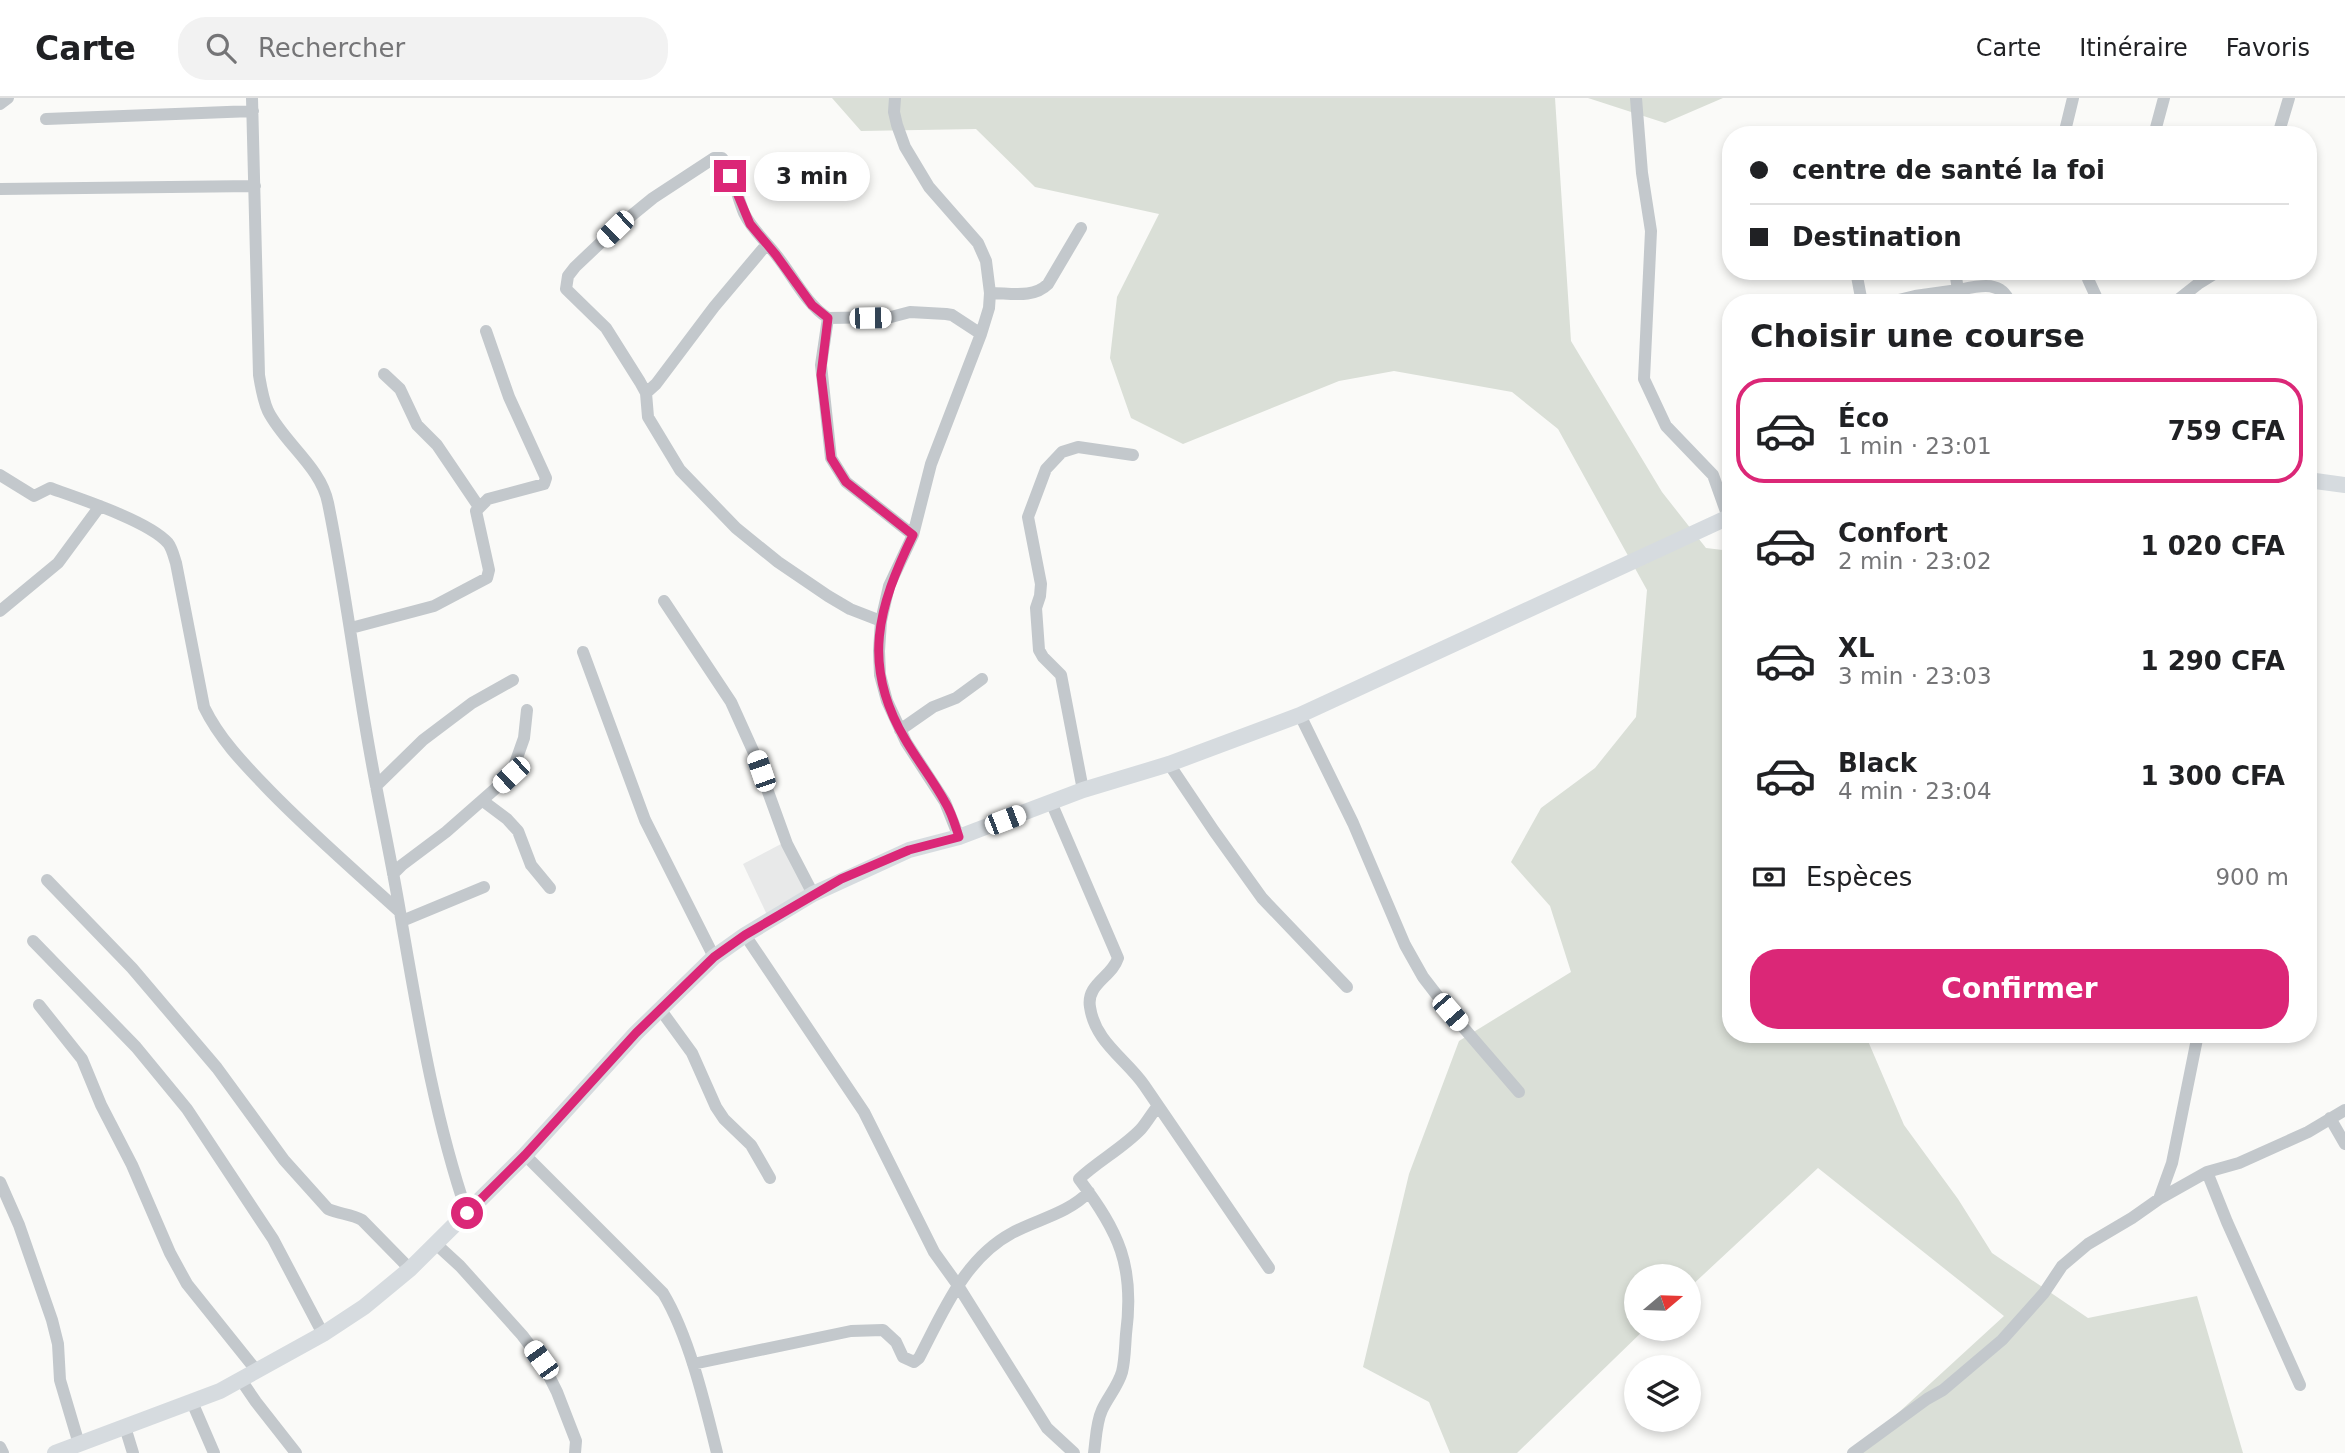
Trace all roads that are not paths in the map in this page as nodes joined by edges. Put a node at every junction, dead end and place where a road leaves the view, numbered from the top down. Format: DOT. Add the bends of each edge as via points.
graph roads {
  1 [pos="8,98"];
  2 [pos="261,98"];
  3 [pos="895,98"];
  4 [pos="1636,98"];
  5 [pos="2073,98"];
  6 [pos="2164,98"];
  7 [pos="2290,98"];
  8 [pos="253,103"];
  9 [pos="0,104"];
  10 [pos="46,119"];
  11 [pos="2066,126"];
  12 [pos="2156,126"];
  13 [pos="2281,126"];
  14 [pos="255,186"];
  15 [pos="0,189"];
  16 [pos="1081,228"];
  17 [pos="767,244"];
  18 [pos="1956,280"];
  19 [pos="2205,280"];
  20 [pos="1958,290"];
  21 [pos="990,293"];
  22 [pos="1929,294"];
  23 [pos="2005,294"];
  24 [pos="2185,294"];
  25 [pos="828,318"];
  26 [pos="486,331"];
  27 [pos="981,334"];
  28 [pos="384,374"];
  29 [pos="646,393"];
  30 [pos="1133,456"];
  31 [pos="0,476"];
  32 [pos="2317,481"];
  33 [pos="2345,485"];
  34 [pos="1722,499"];
  35 [pos="100,506"];
  36 [pos="480,507"];
  37 [pos="1722,520"];
  38 [pos="913,535"];
  39 [pos="664,601"];
  40 [pos="0,611"];
  41 [pos="881,621"];
  42 [pos="351,628"];
  43 [pos="583,652"];
  44 [pos="982,679"];
  45 [pos="513,680"];
  46 [pos="527,710"];
  47 [pos="1300,715"];
  48 [pos="900,730"];
  49 [pos="1169,764"];
  50 [pos="376,786"];
  51 [pos="1083,790"];
  52 [pos="483,802"];
  53 [pos="1051,802"];
  54 [pos="959,837"];
  55 [pos="393,874"];
  56 [pos="47,880"];
  57 [pos="484,887"];
  58 [pos="550,888"];
  59 [pos="813,894"];
  60 [pos="401,916"];
  61 [pos="745,935"];
  62 [pos="33,941"];
  63 [pos="714,957"];
  64 [pos="1347,987"];
  65 [pos="39,1005"];
  66 [pos="660,1009"];
  67 [pos="2196,1043"];
  68 [pos="1519,1092"];
  69 [pos="1158,1106"];
  70 [pos="2345,1110"];
  71 [pos="2330,1118"];
  72 [pos="2345,1144"];
  73 [pos="525,1155"];
  74 [pos="2207,1172"];
  75 [pos="770,1178"];
  76 [pos="0,1182"];
  77 [pos="1089,1192"];
  78 [pos="2159,1199"];
  79 [pos="467,1213"];
  80 [pos="436,1244"];
  81 [pos="1269,1268"];
  82 [pos="410,1269"];
  83 [pos="957,1284"];
  84 [pos="323,1334"];
  85 [pos="693,1364"];
  86 [pos="256,1370"];
  87 [pos="241,1380"];
  88 [pos="2300,1385"];
  89 [pos="192,1402"];
  90 [pos="125,1427"];
  91 [pos="79,1444"];
  92 [pos="0,1447"];
  93 [pos="3,1453"];
  94 [pos="55,1453"];
  95 [pos="134,1453"];
  96 [pos="214,1453"];
  97 [pos="296,1453"];
  98 [pos="575,1453"];
  99 [pos="717,1453"];
  100 [pos="1074,1453"];
  101 [pos="1094,1453"];
  102 [pos="1853,1453"];
  1 -- 9 [label="street"];
  2 -- 8 [label="street"];
  3 -- 21 [label="street" via="894,113 905,147 929,187 978,243 986,261"];
  4 -- 34 [label="street" via="1651,231 1644,379 1666,426 1713,475"];
  5 -- 11 [label="street"];
  6 -- 12 [label="street"];
  7 -- 13 [label="street"];
  8 -- 10 [label="street"];
  8 -- 14 [label="street"];
  14 -- 15 [label="street"];
  14 -- 42 [label="street" via="262,393 268,410 328,499"];
  16 -- 21 [label="street" via="1040,292"];
  17 -- 25 [label="street" via="812,305"];
  17 -- 29 [label="street"];
  17 -- 29 [label="street" via="750,224 726,163 718,157 637,210 575,267 565,289 606,328"];
  18 -- 20 [label="street"];
  19 -- 24 [label="street"];
  20 -- 22 [label="street"];
  20 -- 23 [label="street" via="1990,285"];
  21 -- 27 [label="street"];
  25 -- 27 [label="street" via="946,314"];
  25 -- 38 [label="street" via="821,375 831,458 846,482"];
  26 -- 36 [label="street" via="546,481 542,486 488,499"];
  27 -- 38 [label="street" via="930,464"];
  28 -- 36 [label="street" via="400,389 417,425 437,445"];
  29 -- 41 [label="street" via="648,416 674,463 736,527 820,591"];
  30 -- 51 [label="street" via="1078,447 1062,452 1046,469 1028,517 1041,584 1036,608 1039,650 1061,675"];
  31 -- 35 [label="street" via="34,496 50,488"];
  32 -- 33 [label="main road"];
  35 -- 40 [label="street" via="58,563"];
  35 -- 60 [label="street" via="151,530 168,544 176,563 204,707 227,745"];
  36 -- 42 [label="street" via="475,511 487,578 434,606"];
  37 -- 47 [label="main road"];
  38 -- 41 [label="street" via="889,586"];
  39 -- 59 [label="street" via="731,702 787,844"];
  41 -- 48 [label="street" via="880,675"];
  42 -- 50 [label="street"];
  43 -- 63 [label="street" via="645,820"];
  44 -- 48 [label="street"];
  45 -- 50 [label="street" via="472,703 423,740"];
  46 -- 52 [label="street" via="516,766"];
  47 -- 49 [label="main road"];
  47 -- 68 [label="street" via="1423,977"];
  48 -- 54 [label="street" via="945,802"];
  49 -- 51 [label="main road"];
  49 -- 64 [label="street" via="1262,898"];
  50 -- 55 [label="street"];
  51 -- 53 [label="main road"];
  52 -- 55 [label="street"];
  52 -- 58 [label="street" via="517,831 531,865"];
  53 -- 54 [label="main road"];
  53 -- 69 [label="street" via="1118,958 1090,996 1094,1023 1105,1043"];
  54 -- 59 [label="main road" via="909,850"];
  55 -- 60 [label="street"];
  56 -- 82 [label="street" via="132,968 328,1209 362,1220"];
  57 -- 60 [label="street"];
  59 -- 61 [label="main road"];
  60 -- 79 [label="street" via="430,1076"];
  61 -- 63 [label="main road"];
  61 -- 83 [label="street" via="864,1112 934,1252"];
  62 -- 84 [label="street" via="136,1047 187,1109 273,1239"];
  63 -- 66 [label="main road"];
  65 -- 86 [label="street" via="82,1059 187,1284"];
  66 -- 73 [label="main road"];
  66 -- 75 [label="street" via="692,1053 716,1107 751,1145"];
  67 -- 78 [label="street" via="2172,1163"];
  69 -- 77 [label="street" via="1142,1128 1079,1179"];
  69 -- 81 [label="street"];
  70 -- 71 [label="street"];
  71 -- 72 [label="street"];
  71 -- 74 [label="street" via="2239,1163"];
  73 -- 79 [label="main road"];
  73 -- 85 [label="street" via="663,1293"];
  74 -- 78 [label="street"];
  74 -- 88 [label="street"];
  76 -- 91 [label="street" via="52,1320 60,1380"];
  77 -- 83 [label="street" via="1072,1207 1002,1239"];
  77 -- 101 [label="street" via="1126,1262 1129,1303 1122,1371 1101,1412"];
  78 -- 102 [label="street" via="2088,1244 2062,1266 2002,1340 1943,1390"];
  79 -- 80 [label="main road"];
  80 -- 82 [label="main road"];
  80 -- 98 [label="street" via="541,1360 576,1441"];
  82 -- 84 [label="main road"];
  83 -- 85 [label="street" via="914,1362 903,1357 897,1342 883,1330 850,1331"];
  83 -- 100 [label="street" via="1047,1428"];
  84 -- 86 [label="main road"];
  85 -- 99 [label="street"];
  86 -- 87 [label="main road"];
  87 -- 89 [label="main road"];
  87 -- 97 [label="street"];
  89 -- 90 [label="main road"];
  89 -- 96 [label="street"];
  90 -- 91 [label="main road"];
  90 -- 95 [label="street"];
  91 -- 94 [label="main road"];
  92 -- 93 [label="street"];
}
